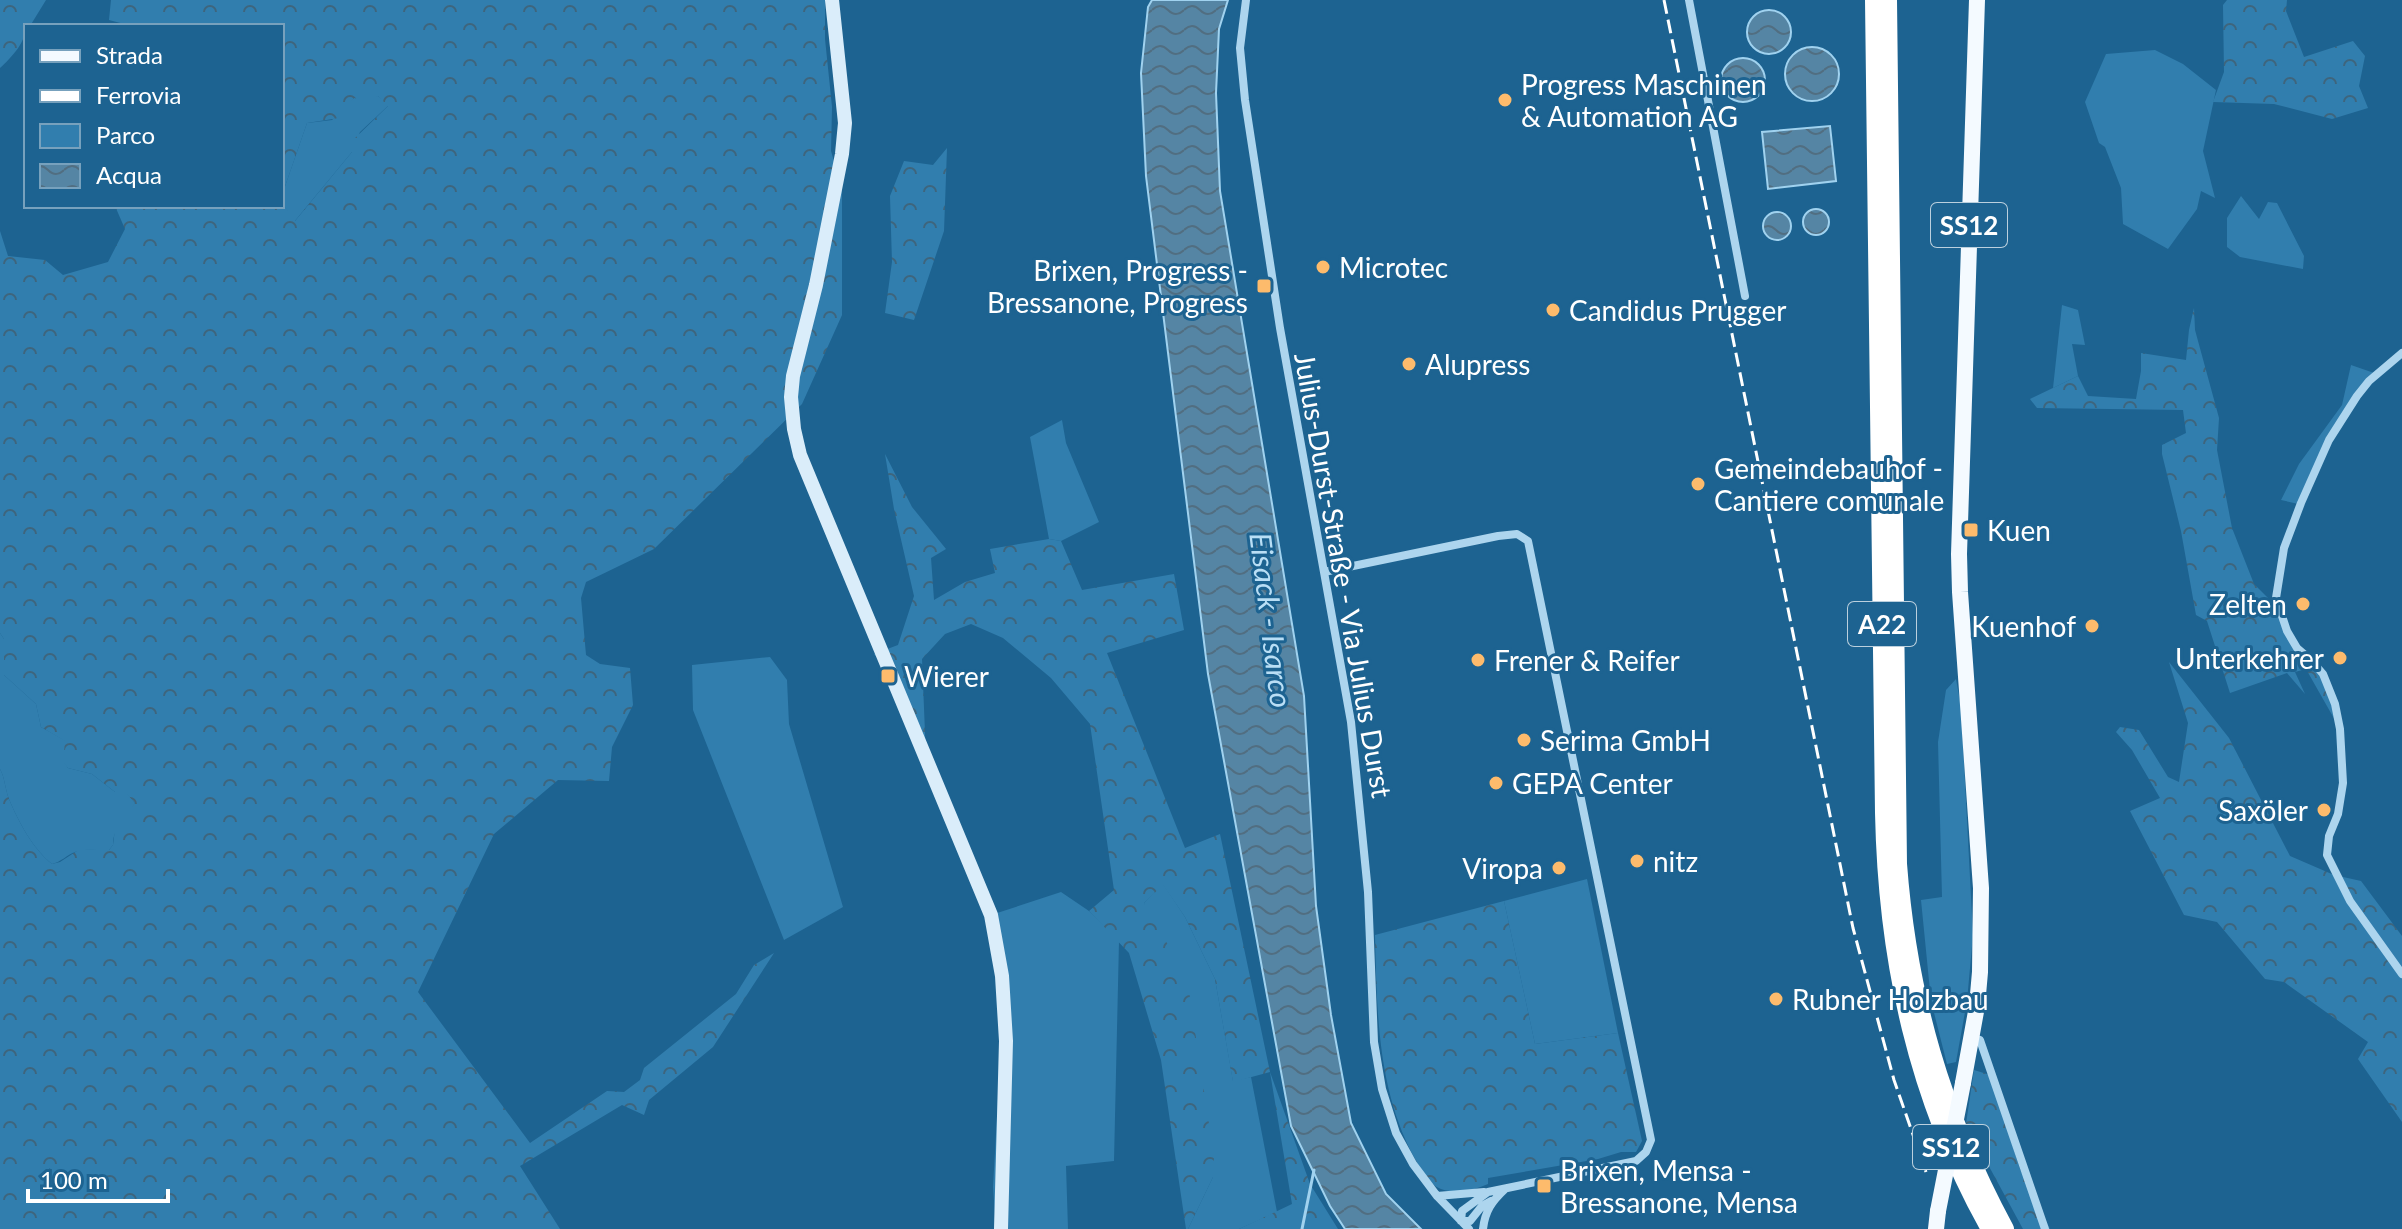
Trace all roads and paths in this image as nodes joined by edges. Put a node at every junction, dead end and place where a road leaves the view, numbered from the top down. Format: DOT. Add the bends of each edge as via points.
graph roads {
  1 [pos="832,0"];
  2 [pos="1246,0"];
  3 [pos="1689,0"];
  4 [pos="1874,0"];
  5 [pos="1888,0"];
  6 [pos="1977,0"];
  7 [pos="1745,296"];
  8 [pos="2402,353"];
  9 [pos="1324,572"];
  10 [pos="2402,974"];
  11 [pos="1971,1038"];
  12 [pos="1437,1196"];
  13 [pos="1490,1196"];
  14 [pos="1461,1221"];
  15 [pos="1001,1229"];
  16 [pos="1469,1229"];
  17 [pos="1483,1229"];
  18 [pos="1936,1229"];
  19 [pos="1990,1229"];
  20 [pos="2005,1229"];
  21 [pos="2045,1229"];
  1 -- 15 [label="street" via="845,123 816,285 793,376 794,429 800,455 991,915 1005,1003"];
  2 -- 9 [label="street, Julius-Durst-Straße - Via Julius Durst" via="1240,48 1243,88"];
  3 -- 7 [label="street"];
  4 -- 19 [label="highway, A22" via="1888,904 1901,988 1927,1088"];
  5 -- 20 [label="highway, A22" via="1901,901 1913,985 1931,1057 1965,1150"];
  6 -- 11 [label="main road, SS12" via="1959,554 1982,933"];
  8 -- 10 [label="street" via="2363,389 2329,440 2284,548 2276,590 2287,631 2323,674 2340,729 2343,783 2327,855 2350,901"];
  9 -- 12 [label="street, Julius-Durst-Straße - Via Julius Durst" via="1358,782 1374,1042 1382,1089 1396,1133"];
  9 -- 13 [label="street" via="1498,536 1517,534 1528,541 1651,1140 1636,1161"];
  11 -- 18 [label="main road, SS12, bridge"];
  11 -- 21 [label="street" via="1980,1040"];
  12 -- 13 [label="street"];
  12 -- 14 [label="street, Julius-Durst-Straße - Via Julius Durst"];
  13 -- 14 [label="street" via="1470,1221"];
  13 -- 17 [label="street"];
  14 -- 16 [label="street, Julius-Durst-Straße - Via Julius Durst"];
}
